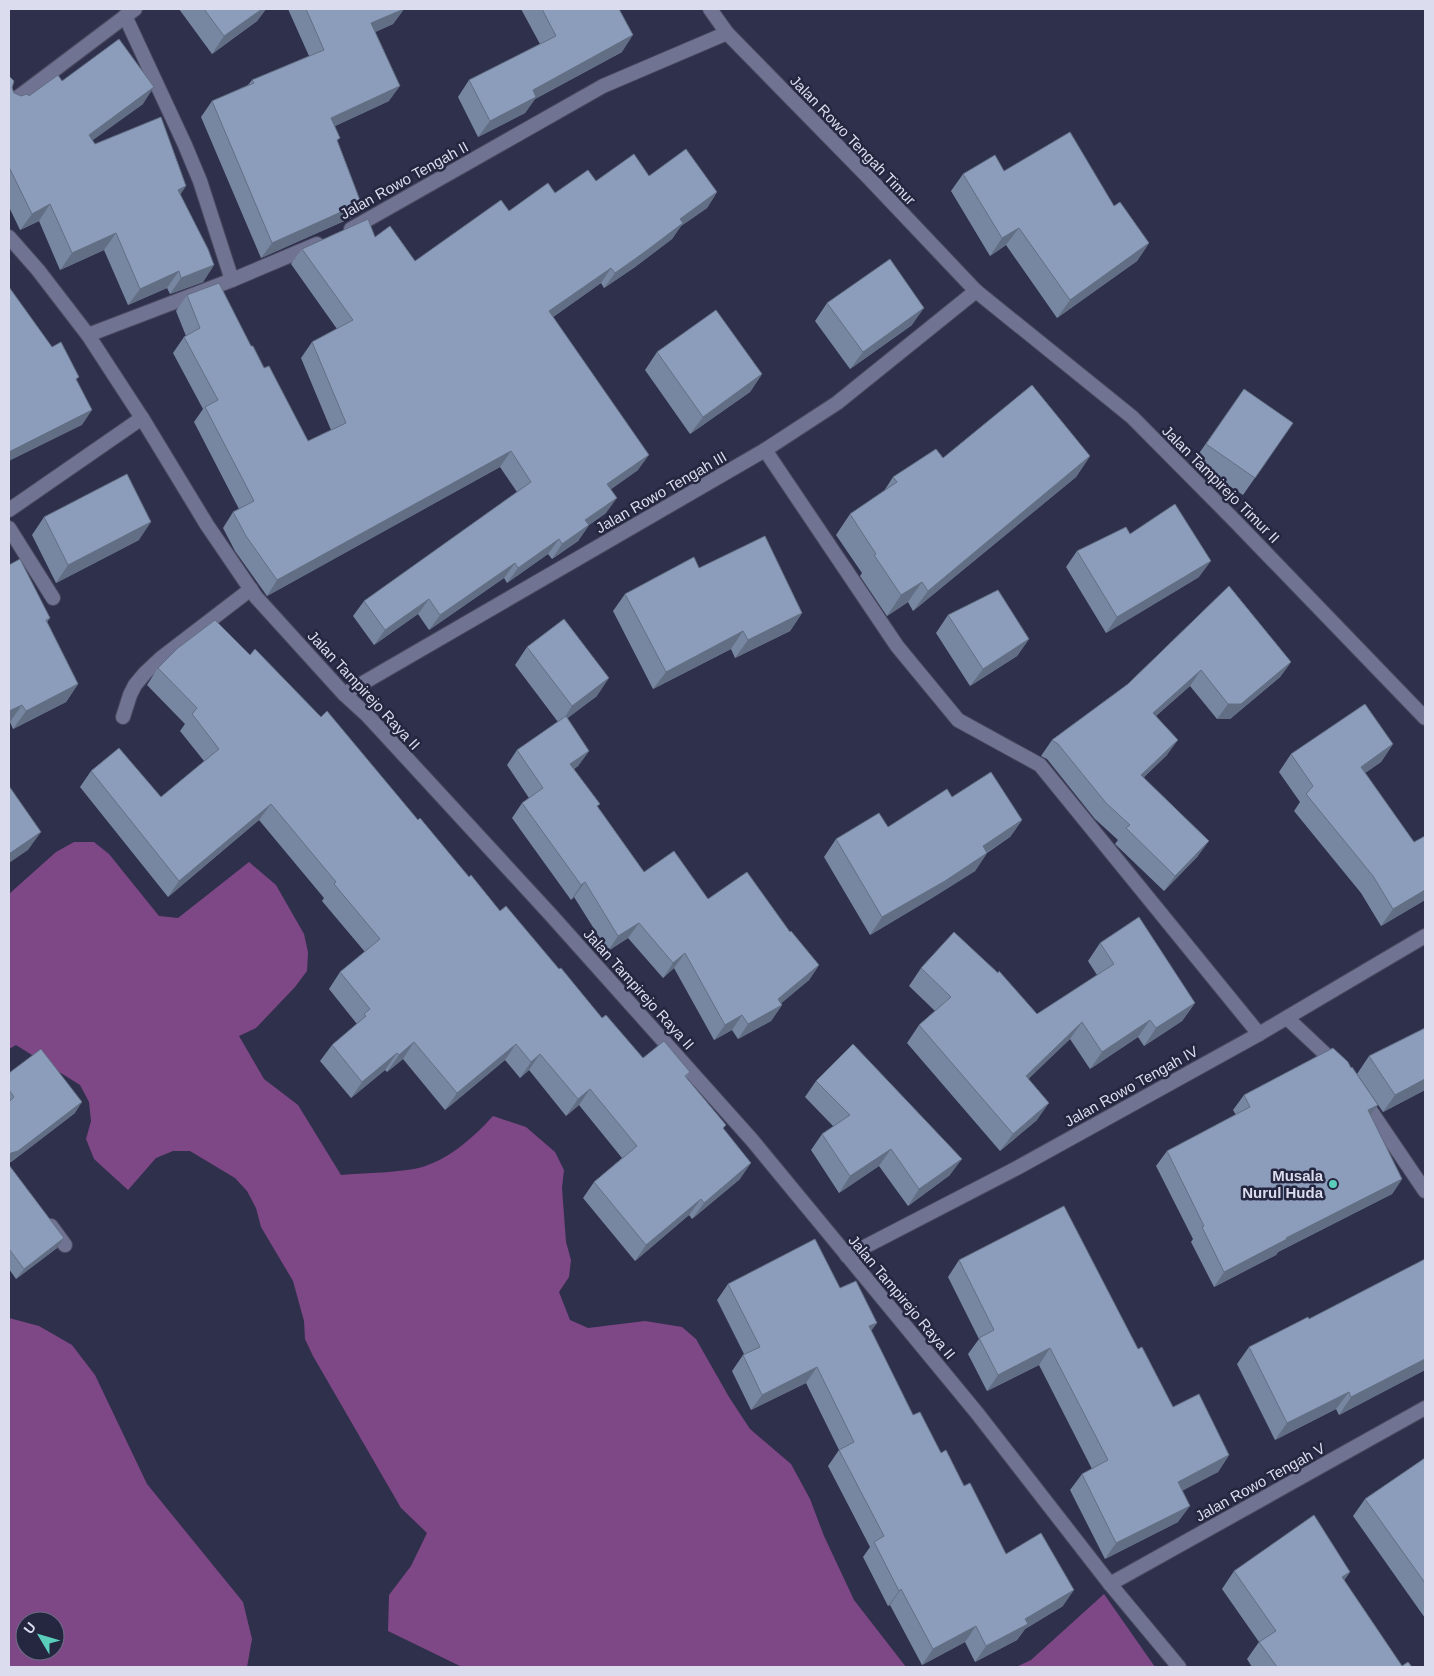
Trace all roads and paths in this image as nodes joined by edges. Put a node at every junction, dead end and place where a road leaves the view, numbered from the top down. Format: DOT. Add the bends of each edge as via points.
graph roads {
  1 [pos="710,9"];
  2 [pos="130,12"];
  3 [pos="727,33"];
  4 [pos="9,104"];
  5 [pos="10,241"];
  6 [pos="232,280"];
  7 [pos="976,291"];
  8 [pos="88,335"];
  9 [pos="142,418"];
  10 [pos="765,450"];
  11 [pos="9,510"];
  12 [pos="9,528"];
  13 [pos="251,589"];
  14 [pos="53,598"];
  15 [pos="344,694"];
  16 [pos="123,717"];
  17 [pos="1425,718"];
  18 [pos="1425,936"];
  19 [pos="1287,1018"];
  20 [pos="1259,1034"];
  21 [pos="1346,1074"];
  22 [pos="1357,1090"];
  23 [pos="1425,1191"];
  24 [pos="42,1215"];
  25 [pos="65,1245"];
  26 [pos="847,1256"];
  27 [pos="1425,1408"];
  28 [pos="1110,1584"];
  29 [pos="1179,1667"];
  1 -- 3 [label="street, Jalan Rowo Tengah Timur"];
  2 -- 4 [label="street"];
  2 -- 6 [label="street" via="200,182"];
  3 -- 6 [label="street, Jalan Rowo Tengah II" via="603,86 332,238"];
  3 -- 7 [label="street, Jalan Rowo Tengah Timur"];
  5 -- 8 [label="street, Jalan Tampirejo Raya II" via="38,270"];
  6 -- 8 [label="street, Jalan Rowo Tengah II"];
  7 -- 10 [label="street, Jalan Rowo Tengah III" via="837,403"];
  7 -- 17 [label="street, Jalan Tampirejo Timur II" via="1132,417"];
  8 -- 9 [label="street, Jalan Tampirejo Raya II"];
  9 -- 11 [label="street"];
  9 -- 13 [label="street, Jalan Tampirejo Raya II" via="207,525"];
  10 -- 15 [label="street, Jalan Rowo Tengah III"];
  10 -- 20 [label="street" via="897,646 958,720 1040,765"];
  12 -- 14 [label="street"];
  13 -- 15 [label="street, Jalan Tampirejo Raya II"];
  13 -- 16 [label="street" via="160,658 134,685"];
  15 -- 26 [label="street, Jalan Tampirejo Raya II" via="551,915 752,1140"];
  18 -- 19 [label="street, Jalan Rowo Tengah IV"];
  19 -- 20 [label="street, Jalan Rowo Tengah IV"];
  19 -- 21 [label="street"];
  20 -- 26 [label="street, Jalan Rowo Tengah IV" via="1015,1169"];
  22 -- 23 [label="street"];
  24 -- 25 [label="street"];
  26 -- 28 [label="street, Jalan Tampirejo Raya II" via="978,1413"];
  27 -- 28 [label="street, Jalan Rowo Tengah V"];
  28 -- 29 [label="street, Jalan Tampirejo Raya II"];
}
